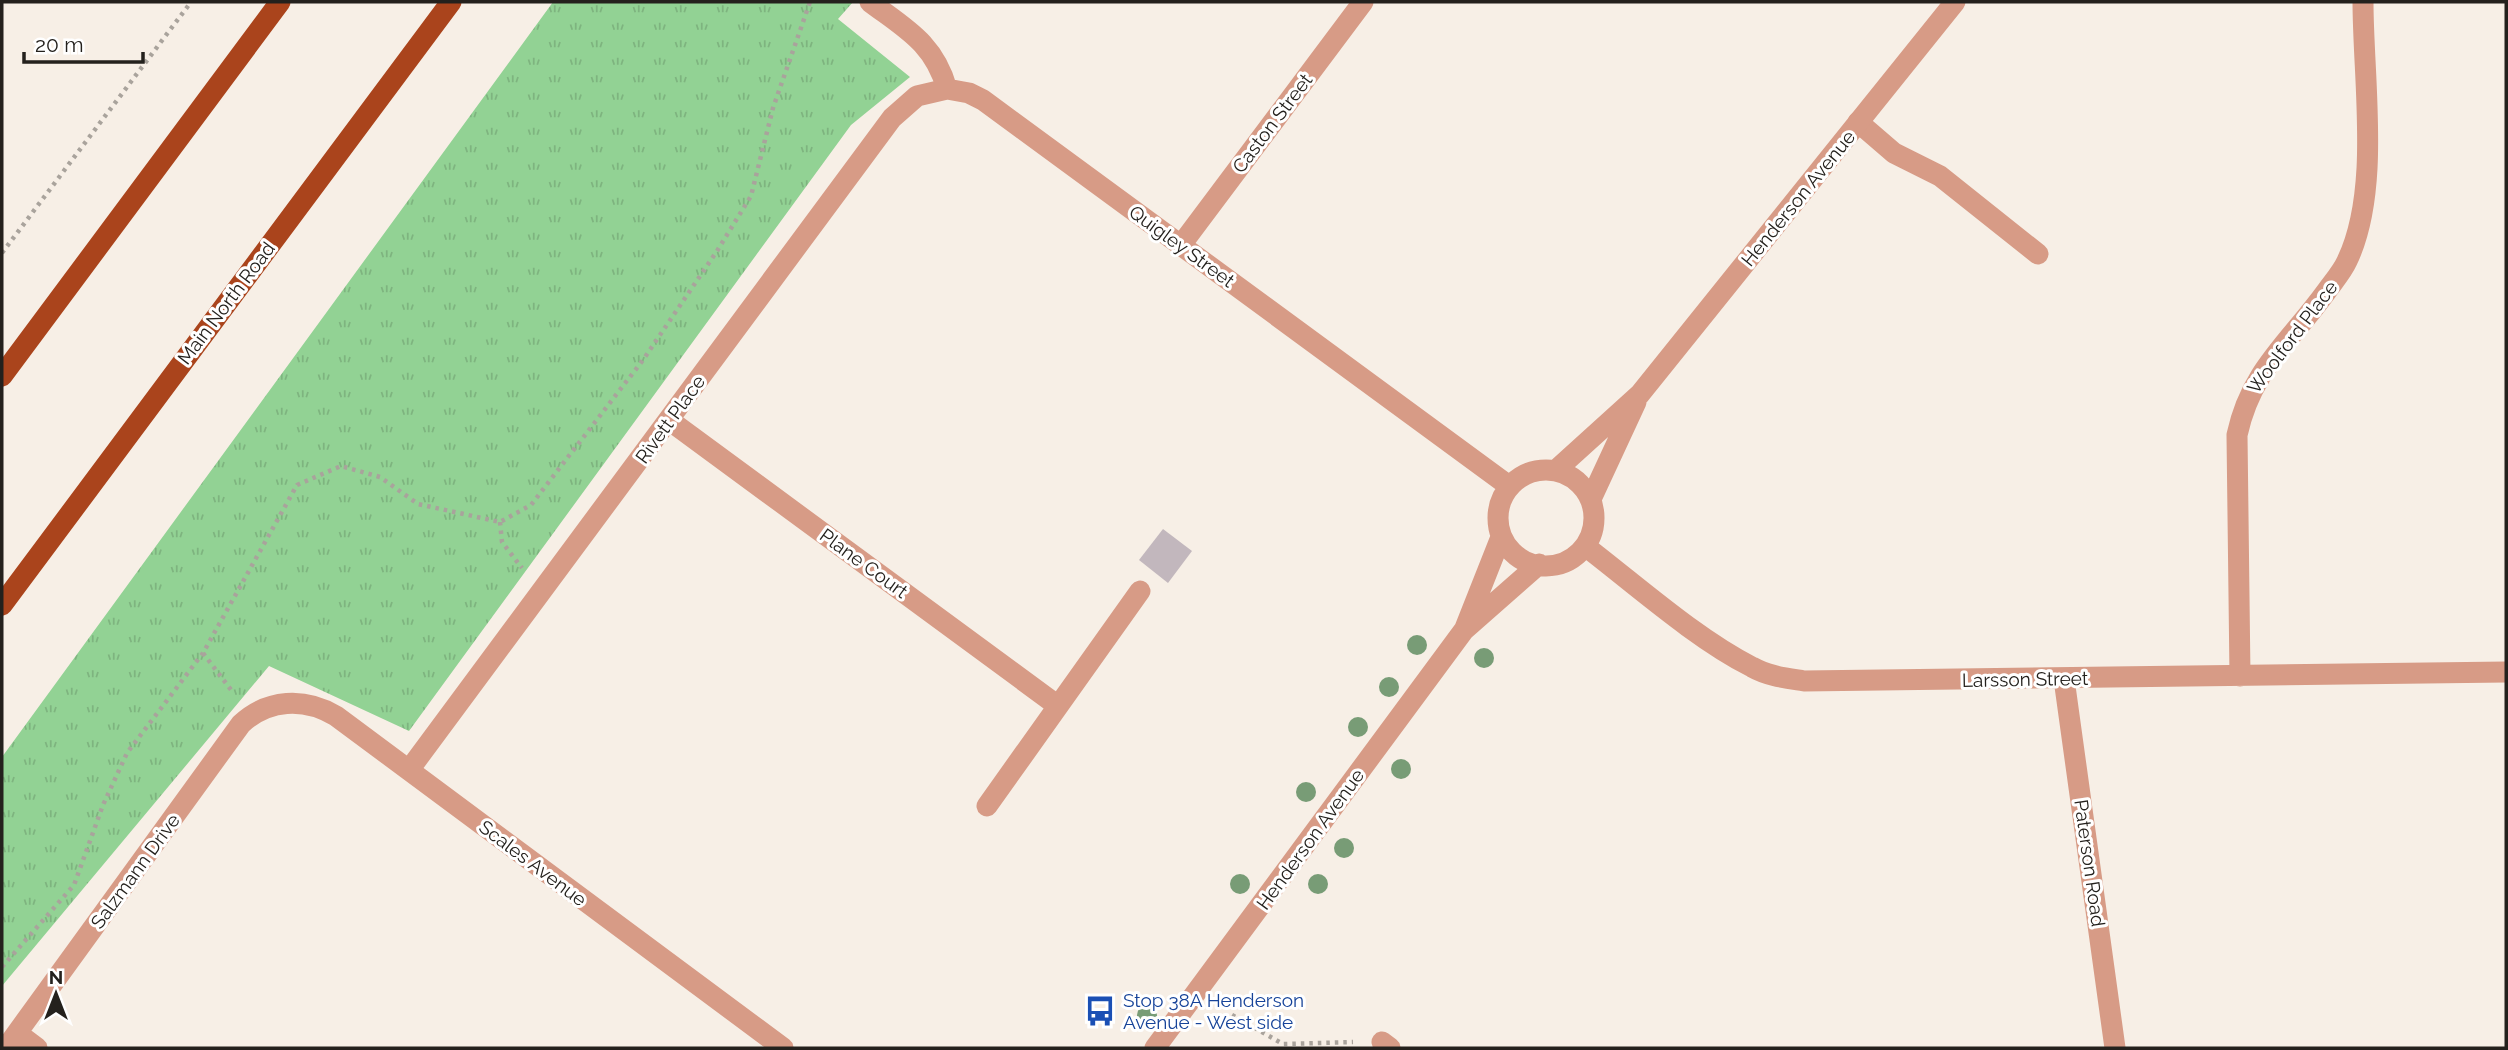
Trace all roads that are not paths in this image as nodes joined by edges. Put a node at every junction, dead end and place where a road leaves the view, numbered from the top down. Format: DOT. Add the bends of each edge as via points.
graph roads {
  1 [pos="280,2"];
  2 [pos="452,2"];
  3 [pos="870,2"];
  4 [pos="1363,2"];
  5 [pos="1955,2"];
  6 [pos="2363,2"];
  7 [pos="947,89"];
  8 [pos="1858,122"];
  9 [pos="1181,245"];
  10 [pos="2038,254"];
  11 [pos="2,376"];
  12 [pos="1640,394"];
  13 [pos="669,421"];
  14 [pos="1555,471"];
  15 [pos="1509,486"];
  16 [pos="1591,499"];
  17 [pos="1501,537"];
  18 [pos="1585,546"];
  19 [pos="1539,564"];
  20 [pos="1140,592"];
  21 [pos="2,605"];
  22 [pos="1464,630"];
  23 [pos="2506,672"];
  24 [pos="2240,676"];
  25 [pos="2064,679"];
  26 [pos="274,705"];
  27 [pos="1058,706"];
  28 [pos="409,770"];
  29 [pos="987,806"];
  30 [pos="11,1041"];
  31 [pos="37,1048"];
  32 [pos="783,1048"];
  33 [pos="1155,1048"];
  34 [pos="2115,1048"];
  1 -- 11 [label="highway"];
  2 -- 21 [label="highway, Main North Road"];
  3 -- 7 [label="street" via="931,51"];
  4 -- 9 [label="street, Caston Street"];
  5 -- 8 [label="street, Henderson Avenue"];
  6 -- 24 [label="street, Woolford Place" via="2366,160 2358,236 2346,264 2260,376 2243,405 2237,435"];
  7 -- 9 [label="street, Quigley Street" via="984,100"];
  7 -- 13 [label="street, Rivett Place" via="916,96 900,109"];
  8 -- 10 [label="street" via="1894,153 1940,176"];
  8 -- 12 [label="street, Henderson Avenue"];
  9 -- 15 [label="street, Quigley Street"];
  12 -- 14 [label="street, Henderson Avenue"];
  12 -- 16 [label="street, Henderson Avenue"];
  13 -- 27 [label="street, Plane Court"];
  13 -- 28 [label="street, Rivett Place"];
  14 -- 15 [label="street" via="1526,474"];
  14 -- 16 [label="street" via="1580,484"];
  15 -- 17 [label="street" via="1497,517"];
  16 -- 18 [label="street" via="1594,521"];
  17 -- 19 [label="street" via="1519,558"];
  17 -- 22 [label="street, Henderson Avenue"];
  18 -- 19 [label="street" via="1564,563"];
  18 -- 25 [label="street, Larsson Street" via="1713,642 1777,677 1846,682"];
  19 -- 22 [label="street, Henderson Avenue"];
  20 -- 27 [label="street"];
  22 -- 33 [label="street, Henderson Avenue"];
  23 -- 24 [label="street, Larsson Street"];
  24 -- 25 [label="street, Larsson Street"];
  25 -- 34 [label="street, Paterson Road"];
  26 -- 28 [label="street, Scales Avenue" via="318,705"];
  26 -- 30 [label="street, Salzmann Drive" via="256,711 242,724"];
  27 -- 29 [label="street"];
  28 -- 32 [label="street, Scales Avenue"];
  30 -- 31 [label="street"];
}
